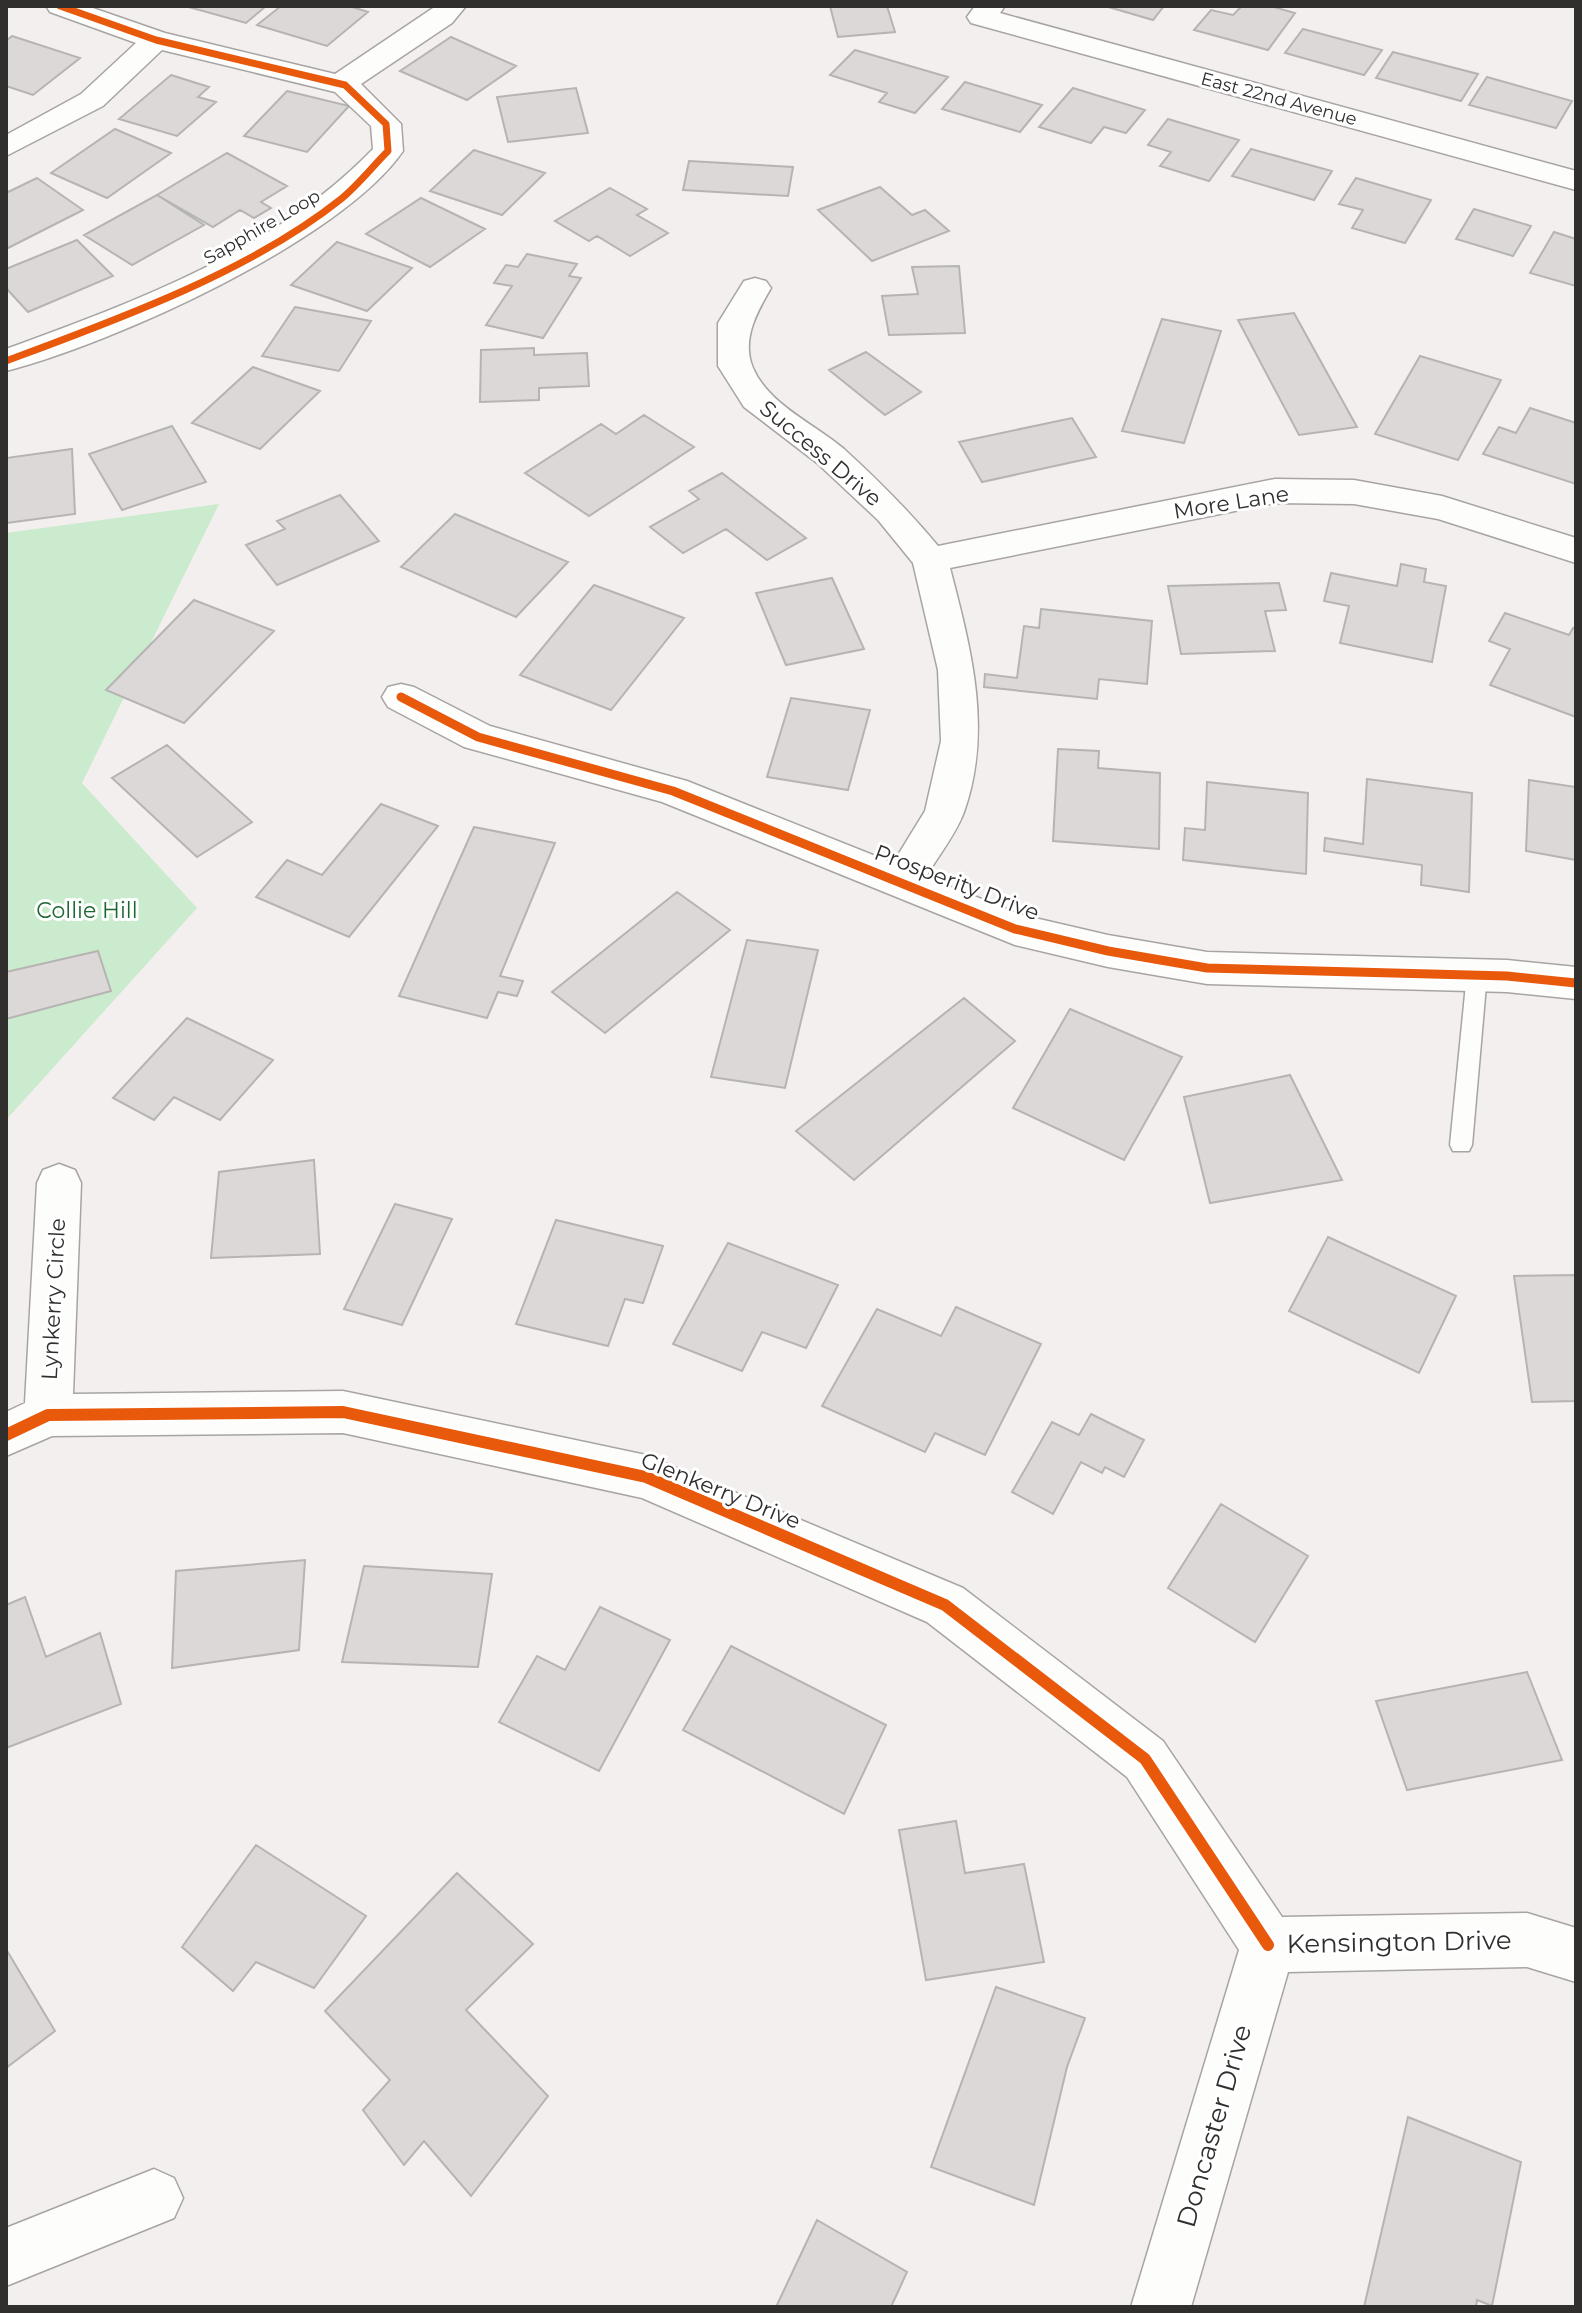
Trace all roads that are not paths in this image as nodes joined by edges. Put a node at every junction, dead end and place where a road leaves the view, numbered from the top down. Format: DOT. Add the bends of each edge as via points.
graph roads {
  1 [pos="60,6"];
  2 [pos="452,6"];
  3 [pos="986,12"];
  4 [pos="156,40"];
  5 [pos="340,84"];
  6 [pos="6,147"];
  7 [pos="1576,181"];
  8 [pos="755,288"];
  9 [pos="6,361"];
  10 [pos="1576,551"];
  11 [pos="930,560"];
  12 [pos="401,697"];
  13 [pos="901,884"];
  14 [pos="1477,974"];
  15 [pos="1576,983"];
  16 [pos="1461,1145"];
  17 [pos="59,1183"];
  18 [pos="27,1425"];
  19 [pos="1268,1945"];
  20 [pos="1576,1955"];
  21 [pos="154,2198"];
  22 [pos="6,2257"];
  23 [pos="1161,2307"];
  1 -- 4 [label="street, Sapphire Loop"];
  2 -- 5 [label="street"];
  3 -- 7 [label="street, East 22nd Avenue"];
  4 -- 5 [label="street, Sapphire Loop"];
  4 -- 6 [label="street" via="92,100"];
  5 -- 9 [label="street, Sapphire Loop" via="386,124 388,151 333,205 199,283"];
  8 -- 11 [label="street, Success Drive" via="734,323 735,366 756,399 829,455 890,512"];
  10 -- 11 [label="street, More Lane" via="1442,508 1354,492 1275,491"];
  11 -- 13 [label="street, Success Drive" via="957,670 960,741 944,813"];
  12 -- 13 [label="street, Prosperity Drive" via="478,737 673,791"];
  13 -- 14 [label="street, Prosperity Drive" via="1015,929 1207,968"];
  14 -- 15 [label="street, Prosperity Drive"];
  14 -- 16 [label="lane"];
  17 -- 18 [label="street, Lynkerry Circle"];
  18 -- 19 [label="street, Glenkerry Drive" via="343,1412 646,1477 945,1605 1145,1759"];
  19 -- 20 [label="street, Kensington Drive" via="1527,1940"];
  19 -- 23 [label="street, Doncaster Drive"];
  21 -- 22 [label="street"];
}
